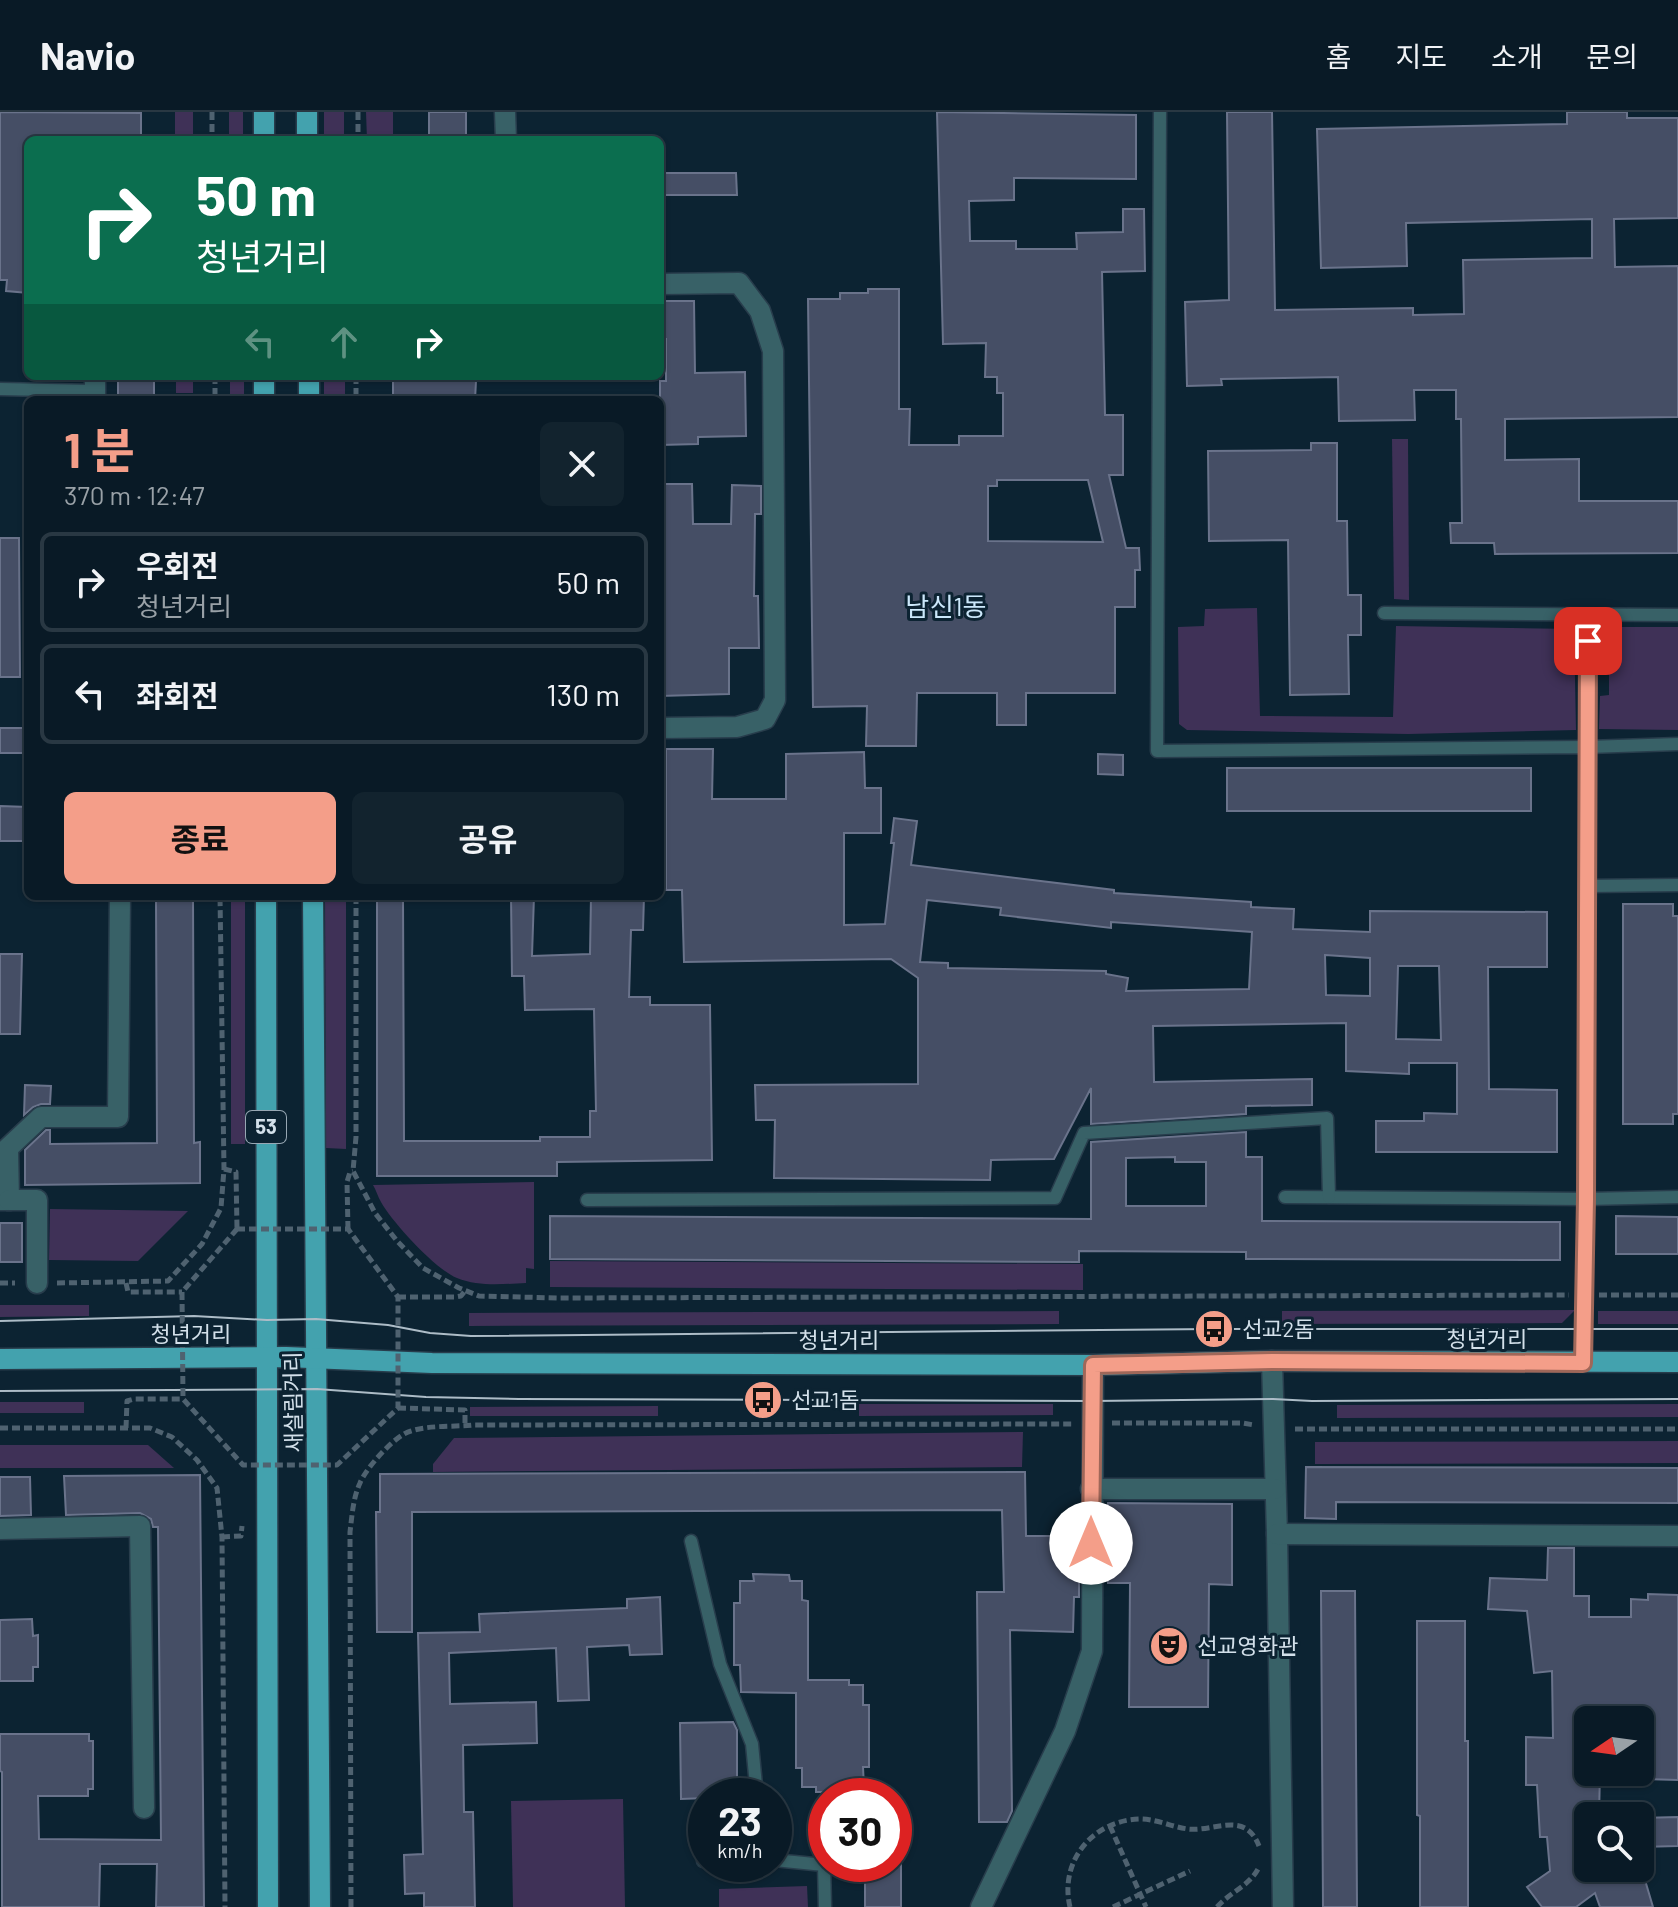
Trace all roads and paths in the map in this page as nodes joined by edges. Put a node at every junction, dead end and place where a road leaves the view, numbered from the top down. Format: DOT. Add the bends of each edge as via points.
graph roads {
  1 [pos="212,112"];
  2 [pos="264,112"];
  3 [pos="307,112"];
  4 [pos="358,112"];
  5 [pos="505,112"];
  6 [pos="1160,112"];
  7 [pos="212,136"];
  8 [pos="264,136"];
  9 [pos="307,136"];
  10 [pos="358,136"];
  11 [pos="506,136"];
  12 [pos="664,284"];
  13 [pos="0,389"];
  14 [pos="95,389"];
  15 [pos="1384,613"];
  16 [pos="1588,615"];
  17 [pos="1678,615"];
  18 [pos="664,728"];
  19 [pos="1678,744"];
  20 [pos="1588,747"];
  21 [pos="1678,885"];
  22 [pos="1587,886"];
  23 [pos="120,900"];
  24 [pos="220,900"];
  25 [pos="266,900"];
  26 [pos="313,900"];
  27 [pos="356,900"];
  28 [pos="224,1169"];
  29 [pos="353,1171"];
  30 [pos="1285,1197"];
  31 [pos="1329,1197"];
  32 [pos="1678,1197"];
  33 [pos="1586,1199"];
  34 [pos="5,1200"];
  35 [pos="587,1200"];
  36 [pos="237,1229"];
  37 [pos="348,1229"];
  38 [pos="0,1283"];
  39 [pos="37,1283"];
  40 [pos="126,1283"];
  41 [pos="465,1291"];
  42 [pos="182,1292"];
  43 [pos="1584,1295"];
  44 [pos="1678,1295"];
  45 [pos="398,1297"];
  46 [pos="316,1357"];
  47 [pos="266,1358"];
  48 [pos="0,1359"];
  49 [pos="1272,1361"];
  50 [pos="1678,1362"];
  51 [pos="1583,1363"];
  52 [pos="1093,1365"];
  53 [pos="183,1399"];
  54 [pos="398,1408"];
  55 [pos="1092,1423"];
  56 [pos="465,1425"];
  57 [pos="0,1428"];
  58 [pos="126,1428"];
  59 [pos="1274,1429"];
  60 [pos="1678,1429"];
  61 [pos="1091,1489"];
  62 [pos="1275,1489"];
  63 [pos="243,1521"];
  64 [pos="0,1529"];
  65 [pos="1277,1534"];
  66 [pos="1678,1536"];
  67 [pos="222,1537"];
  68 [pos="691,1541"];
  69 [pos="755,1778"];
  70 [pos="144,1808"];
  71 [pos="1110,1826"];
  72 [pos="1261,1850"];
  73 [pos="1261,1861"];
  74 [pos="792,1862"];
  75 [pos="1190,1871"];
  76 [pos="1141,1894"];
  77 [pos="225,1907"];
  78 [pos="268,1907"];
  79 [pos="320,1907"];
  80 [pos="351,1907"];
  81 [pos="825,1907"];
  82 [pos="981,1907"];
  83 [pos="1070,1907"];
  84 [pos="1113,1907"];
  85 [pos="1146,1907"];
  86 [pos="1217,1907"];
  87 [pos="1283,1907"];
  1 -- 7 [label="path"];
  2 -- 8 [label="main road"];
  3 -- 9 [label="main road"];
  4 -- 10 [label="path"];
  5 -- 11 [label="street"];
  6 -- 20 [label="lane" via="1157,751"];
  12 -- 18 [label="street" via="739,283 760,311 773,351 775,700 765,719 737,727"];
  13 -- 14 [label="lane"];
  15 -- 16 [label="lane"];
  16 -- 17 [label="lane"];
  16 -- 20 [label="lane"];
  19 -- 20 [label="lane"];
  20 -- 22 [label="lane"];
  21 -- 22 [label="lane"];
  22 -- 33 [label="lane"];
  23 -- 34 [label="street" via="118,1117 41,1117 8,1148"];
  24 -- 28 [label="path"];
  25 -- 47 [label="main road, 새살림거리 / 53"];
  26 -- 46 [label="main road, 새살림거리 / 53"];
  27 -- 29 [label="path"];
  28 -- 36 [label="path" via="236,1172"];
  28 -- 40 [label="path" via="221,1208 202,1244 168,1281"];
  29 -- 37 [label="path" via="347,1182"];
  29 -- 41 [label="path" via="397,1241 423,1268"];
  30 -- 31 [label="lane"];
  31 -- 33 [label="lane"];
  31 -- 35 [label="lane" via="1327,1118 1084,1133 1055,1198"];
  32 -- 33 [label="lane"];
  33 -- 43 [label="lane"];
  34 -- 39 [label="street" via="37,1200"];
  36 -- 37 [label="path, bridge"];
  36 -- 42 [label="path, bridge"];
  37 -- 45 [label="path, bridge"];
  38 -- 39 [label="path"];
  39 -- 40 [label="path"];
  40 -- 42 [label="path" via="128,1292"];
  41 -- 43 [label="path" via="558,1298"];
  41 -- 45 [label="path" via="455,1297"];
  42 -- 53 [label="path, bridge"];
  43 -- 44 [label="path"];
  43 -- 51 [label="lane"];
  45 -- 54 [label="path, bridge"];
  46 -- 47 [label="main road, 청년거리"];
  46 -- 52 [label="main road, 청년거리" via="432,1363"];
  46 -- 79 [label="main road, 새살림거리"];
  47 -- 48 [label="main road, 청년거리"];
  47 -- 78 [label="main road, 새살림거리"];
  49 -- 51 [label="main road, 청년거리"];
  49 -- 52 [label="main road, 청년거리"];
  49 -- 59 [label="street"];
  50 -- 51 [label="main road, 청년거리"];
  52 -- 55 [label="street"];
  53 -- 54 [label="path, bridge" via="243,1465 337,1465"];
  53 -- 58 [label="path" via="127,1401"];
  54 -- 56 [label="path" via="465,1410"];
  55 -- 56 [label="path"];
  55 -- 59 [label="path" via="1242,1423"];
  55 -- 61 [label="street"];
  56 -- 80 [label="path" via="400,1436 360,1481 355,1500 350,1532"];
  57 -- 58 [label="path"];
  58 -- 67 [label="path" via="150,1428 172,1437 197,1460 217,1488"];
  59 -- 60 [label="path"];
  59 -- 62 [label="street"];
  61 -- 62 [label="street"];
  61 -- 82 [label="street" via="1092,1651 1065,1731"];
  62 -- 65 [label="street"];
  63 -- 67 [label="path" via="241,1536"];
  64 -- 70 [label="street" via="140,1526"];
  65 -- 66 [label="street"];
  65 -- 87 [label="street"];
  67 -- 77 [label="path"];
  68 -- 69 [label="lane" via="720,1664 752,1744"];
  71 -- 72 [label="path" via="1142,1819 1195,1830 1239,1825"];
  71 -- 76 [label="path"];
  71 -- 83 [label="path" via="1095,1834 1074,1860 1068,1875"];
  73 -- 86 [label="path" via="1250,1881"];
  74 -- 81 [label="lane" via="824,1865"];
  75 -- 76 [label="path"];
  76 -- 84 [label="path"];
  76 -- 85 [label="path"];
}
